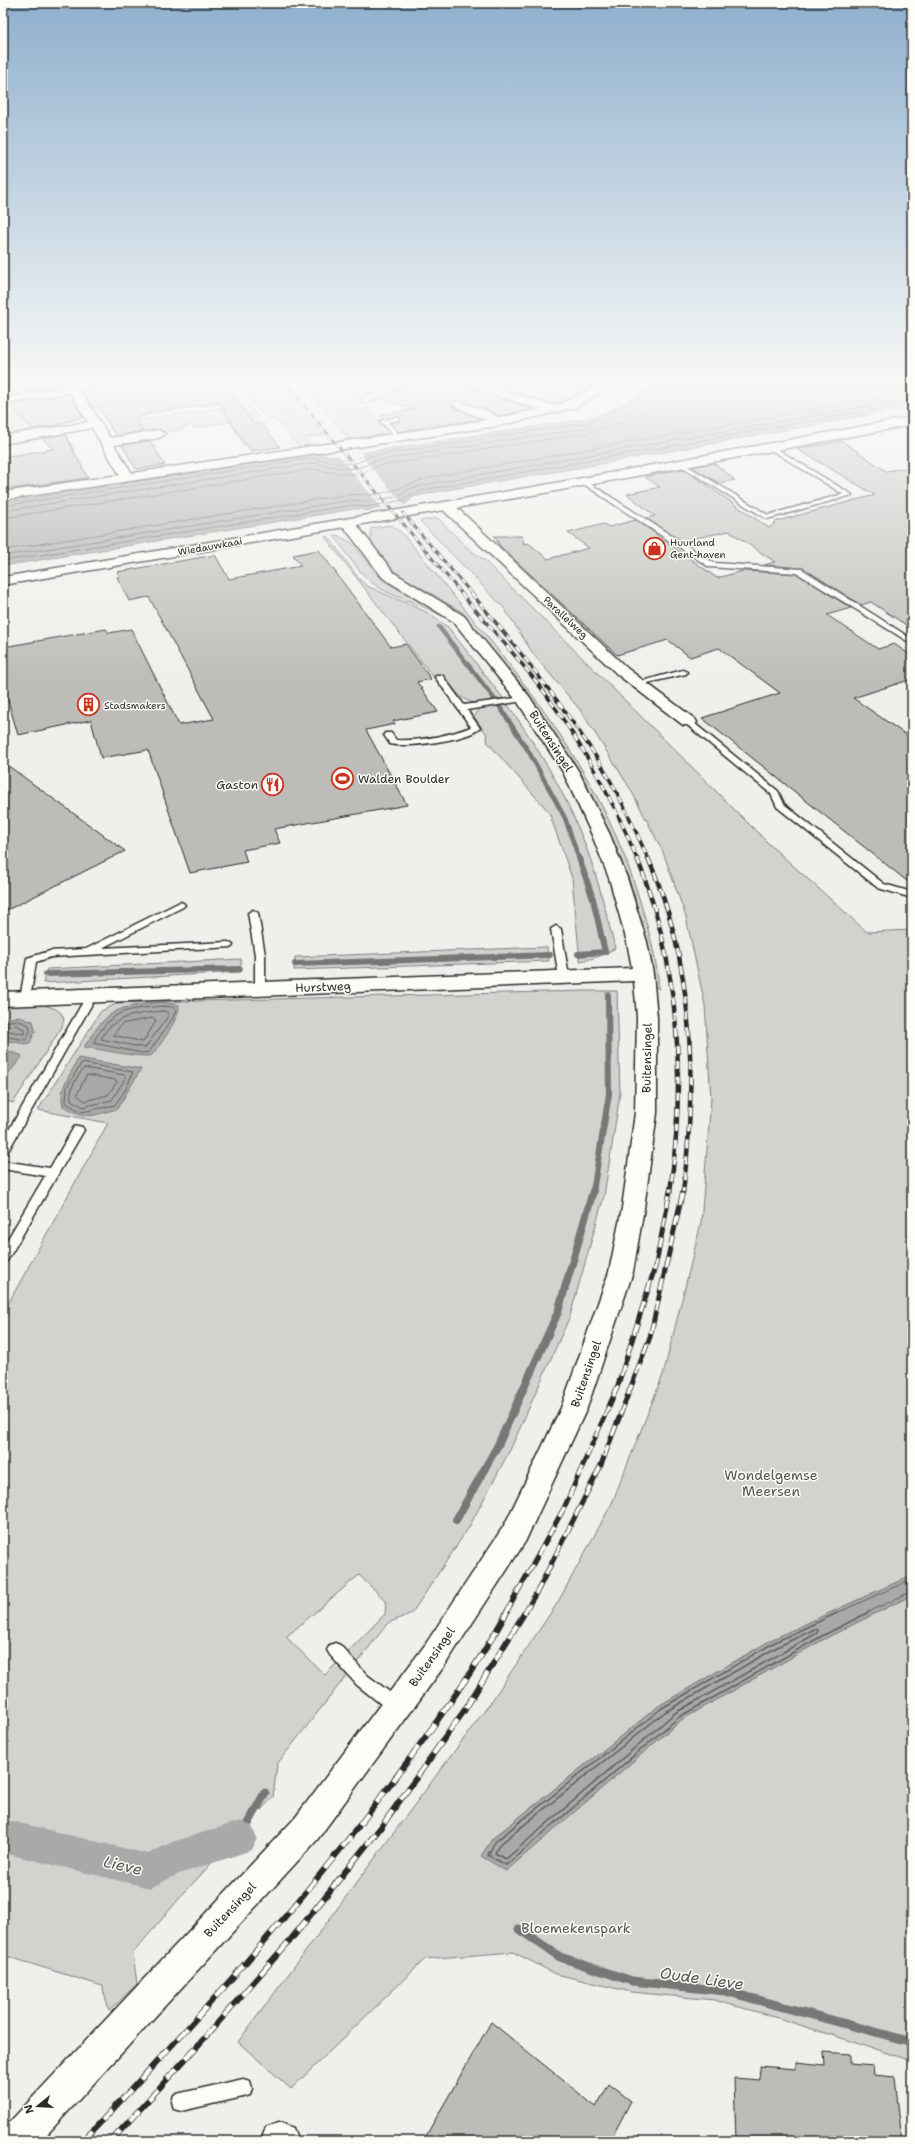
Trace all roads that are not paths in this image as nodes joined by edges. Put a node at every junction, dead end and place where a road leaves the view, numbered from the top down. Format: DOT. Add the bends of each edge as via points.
graph roads {
  1 [pos="82,484"];
  2 [pos="572,484"];
  3 [pos="587,484"];
  4 [pos="714,484"];
  5 [pos="831,484"];
  6 [pos="3,496"];
  7 [pos="447,506"];
  8 [pos="348,523"];
  9 [pos="3,581"];
  10 [pos="912,642"];
  11 [pos="683,672"];
  12 [pos="439,677"];
  13 [pos="639,684"];
  14 [pos="522,699"];
  15 [pos="463,708"];
  16 [pos="689,722"];
  17 [pos="388,735"];
  18 [pos="912,895"];
  19 [pos="180,905"];
  20 [pos="253,913"];
  21 [pos="556,929"];
  22 [pos="228,945"];
  23 [pos="86,952"];
  24 [pos="620,975"];
  25 [pos="564,977"];
  26 [pos="260,989"];
  27 [pos="92,995"];
  28 [pos="3,999"];
  29 [pos="25,999"];
  30 [pos="78,1130"];
  31 [pos="3,1150"];
  32 [pos="3,1165"];
  33 [pos="52,1173"];
  34 [pos="3,1258"];
  35 [pos="334,1650"];
  36 [pos="397,1707"];
  37 [pos="243,2088"];
  38 [pos="182,2102"];
  39 [pos="17,2141"];
  1 -- 6 [label="street"];
  2 -- 7 [label="main road, Wiedauwkaai"];
  3 -- 10 [label="lane" via="712,565 799,572"];
  4 -- 5 [label="lane" via="767,516 849,495"];
  7 -- 8 [label="main road, Wiedauwkaai"];
  7 -- 13 [label="street, Parallelweg" via="623,672"];
  8 -- 9 [label="main road, Wiedauwkaai"];
  8 -- 14 [label="street, Buitensingel" via="388,576 459,619"];
  11 -- 13 [label="lane"];
  12 -- 15 [label="lane"];
  13 -- 16 [label="street, Parallelweg"];
  14 -- 15 [label="lane"];
  14 -- 24 [label="street, Buitensingel" via="572,772 618,878 637,942"];
  15 -- 17 [label="lane" via="476,728 404,744 393,742"];
  16 -- 18 [label="lane" via="775,793 780,805 881,886"];
  19 -- 23 [label="lane"];
  20 -- 26 [label="lane" via="260,955"];
  21 -- 25 [label="lane"];
  22 -- 23 [label="lane"];
  23 -- 29 [label="lane" via="50,954 32,960"];
  24 -- 25 [label="street, Hurstweg"];
  24 -- 36 [label="street, Buitensingel" via="647,1017 646,1113 633,1208 618,1279 574,1408 515,1533 435,1655"];
  25 -- 26 [label="street, Hurstweg"];
  26 -- 27 [label="street, Hurstweg"];
  27 -- 29 [label="street, Hurstweg"];
  27 -- 31 [label="lane"];
  28 -- 29 [label="street, Hurstweg"];
  30 -- 33 [label="lane"];
  32 -- 33 [label="lane"];
  33 -- 34 [label="lane"];
  35 -- 36 [label="lane" via="362,1680"];
  36 -- 39 [label="street, Buitensingel" via="306,1829"];
  37 -- 38 [label="lane"];
}
